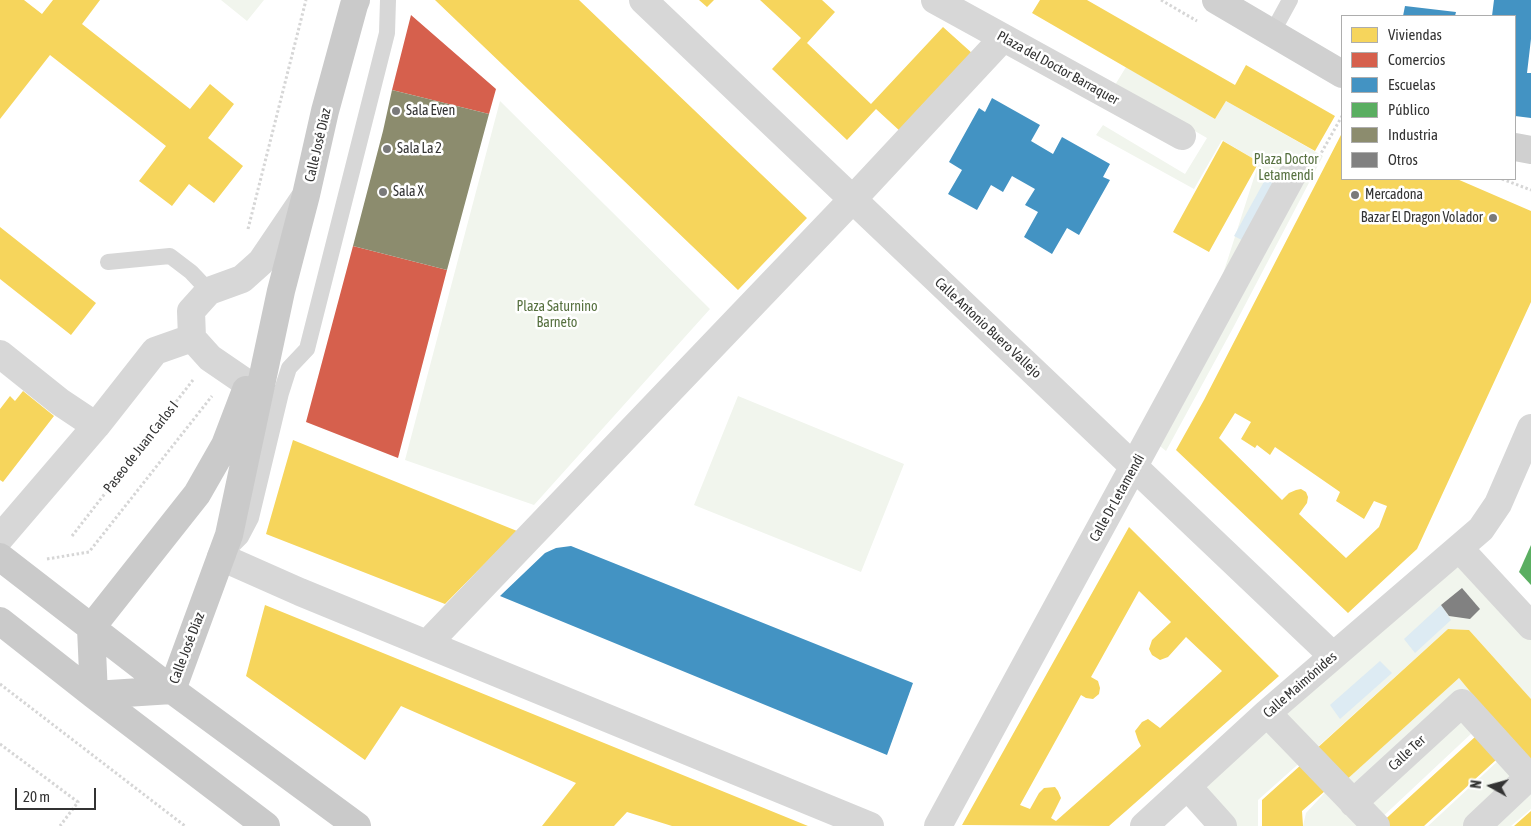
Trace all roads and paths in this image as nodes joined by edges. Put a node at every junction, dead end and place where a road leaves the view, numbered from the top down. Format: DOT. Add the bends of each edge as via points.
graph roads {
  1 [pos="306,0"];
  2 [pos="356,0"];
  3 [pos="388,0"];
  4 [pos="643,0"];
  5 [pos="935,0"];
  6 [pos="1216,0"];
  7 [pos="1290,0"];
  8 [pos="1272,33"];
  9 [pos="1003,38"];
  10 [pos="1341,73"];
  11 [pos="1341,118"];
  12 [pos="1182,136"];
  13 [pos="1516,147"];
  14 [pos="1531,150"];
  15 [pos="1295,170"];
  16 [pos="1505,180"];
  17 [pos="1531,190"];
  18 [pos="306,195"];
  19 [pos="852,200"];
  20 [pos="247,233"];
  21 [pos="108,262"];
  22 [pos="209,291"];
  23 [pos="281,291"];
  24 [pos="192,338"];
  25 [pos="0,354"];
  26 [pos="210,358"];
  27 [pos="248,384"];
  28 [pos="209,392"];
  29 [pos="96,426"];
  30 [pos="1531,428"];
  31 [pos="1134,466"];
  32 [pos="72,536"];
  33 [pos="0,538"];
  34 [pos="1459,548"];
  35 [pos="0,557"];
  36 [pos="221,557"];
  37 [pos="48,558"];
  38 [pos="0,621"];
  39 [pos="1531,626"];
  40 [pos="90,628"];
  41 [pos="428,643"];
  42 [pos="1333,656"];
  43 [pos="0,684"];
  44 [pos="172,690"];
  45 [pos="94,695"];
  46 [pos="1267,713"];
  47 [pos="0,744"];
  48 [pos="1530,778"];
  49 [pos="1188,787"];
  50 [pos="1353,803"];
  51 [pos="60,826"];
  52 [pos="185,826"];
  53 [pos="266,826"];
  54 [pos="357,826"];
  55 [pos="870,826"];
  56 [pos="938,826"];
  57 [pos="1144,826"];
  58 [pos="1223,826"];
  59 [pos="1376,826"];
  60 [pos="1477,826"];
  1 -- 20 [label="path"];
  2 -- 18 [label="main road, Calle José Díaz"];
  3 -- 36 [label="lane" via="387,33 307,349 289,368 251,518 241,536"];
  4 -- 19 [label="street, Calle Antonio Buero Vallejo"];
  5 -- 9 [label="street, Plaza del Doctor Barraquer"];
  6 -- 8 [label="street"];
  7 -- 8 [label="lane"];
  8 -- 10 [label="street"];
  9 -- 12 [label="street, Plaza del Doctor Barraquer"];
  9 -- 19 [label="street"];
  11 -- 15 [label="path" via="1312,169"];
  13 -- 14 [label="street"];
  15 -- 31 [label="street, Calle Dr Letamendi"];
  16 -- 17 [label="path"];
  18 -- 22 [label="street" via="261,262 242,279"];
  18 -- 23 [label="main road, Calle José Díaz"];
  19 -- 31 [label="street, Calle Antonio Buero Vallejo"];
  19 -- 41 [label="street"];
  21 -- 22 [label="lane" via="170,256"];
  22 -- 24 [label="street" via="191,311"];
  23 -- 27 [label="main road, Calle José Díaz"];
  23 -- 36 [label="main road, Calle José Díaz" via="229,535"];
  24 -- 26 [label="street"];
  24 -- 29 [label="street" via="155,351"];
  25 -- 29 [label="street"];
  26 -- 27 [label="street"];
  26 -- 32 [label="path, Paseo de Juan Carlos I"];
  27 -- 40 [label="main road, Calle José Díaz" via="225,445 197,494"];
  28 -- 37 [label="path" via="213,395 89,552"];
  29 -- 33 [label="street"];
  30 -- 34 [label="street, Calle Maimónides" via="1498,504 1481,529"];
  31 -- 42 [label="street, Calle Antonio Buero Vallejo"];
  31 -- 56 [label="street, Calle Dr Letamendi"];
  34 -- 39 [label="street"];
  34 -- 42 [label="street, Calle Maimónides"];
  35 -- 40 [label="main road"];
  36 -- 41 [label="street"];
  36 -- 44 [label="main road, Calle José Díaz"];
  38 -- 45 [label="main road"];
  40 -- 44 [label="main road"];
  40 -- 45 [label="main road"];
  41 -- 55 [label="street"];
  42 -- 46 [label="street, Calle Maimónides"];
  43 -- 52 [label="path"];
  44 -- 45 [label="main road, Calle José Díaz"];
  44 -- 54 [label="main road"];
  45 -- 53 [label="main road"];
  46 -- 49 [label="street, Calle Maimónides"];
  46 -- 50 [label="street"];
  47 -- 51 [label="path" via="78,802"];
  48 -- 50 [label="street, Calle Ter" via="1462,702"];
  48 -- 60 [label="street"];
  49 -- 57 [label="street, Calle Maimónides"];
  49 -- 58 [label="street"];
  50 -- 59 [label="street"];
}
